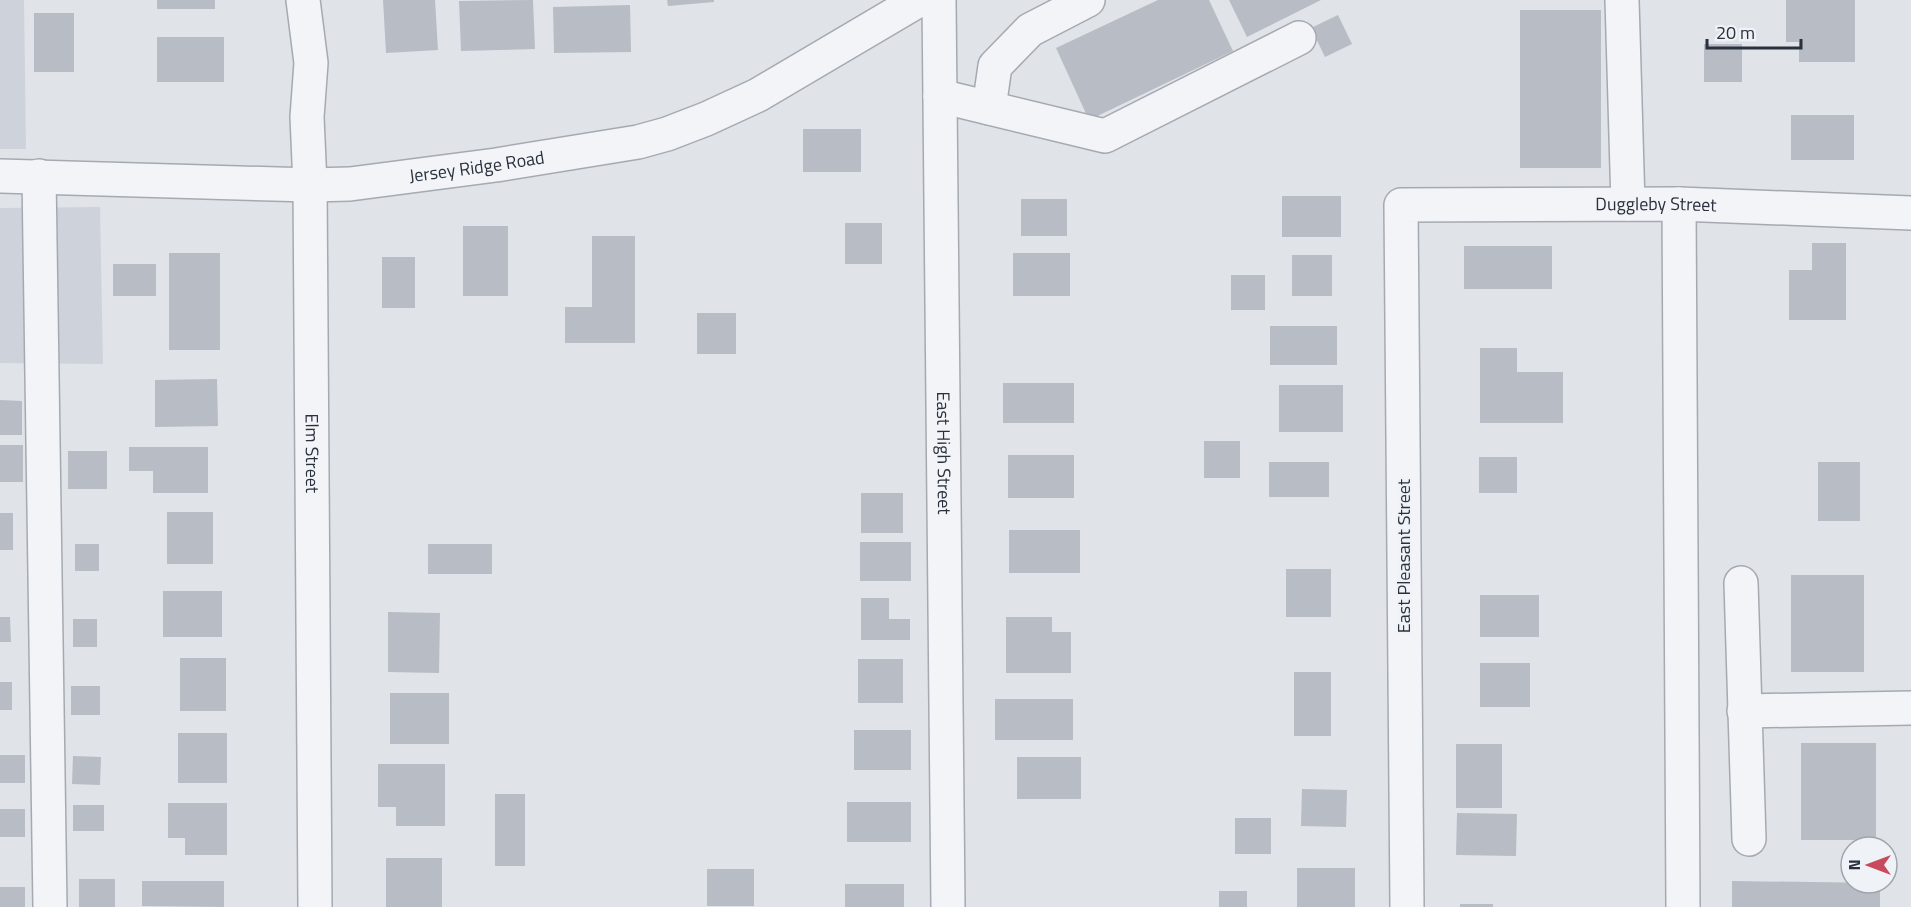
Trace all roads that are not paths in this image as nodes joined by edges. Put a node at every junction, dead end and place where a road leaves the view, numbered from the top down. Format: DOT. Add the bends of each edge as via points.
graph roads {
  1 [pos="303,0"];
  2 [pos="919,0"];
  3 [pos="939,0"];
  4 [pos="1088,0"];
  5 [pos="1622,0"];
  6 [pos="1299,38"];
  7 [pos="940,96"];
  8 [pos="989,108"];
  9 [pos="0,176"];
  10 [pos="39,176"];
  11 [pos="310,184"];
  12 [pos="1628,204"];
  13 [pos="1679,204"];
  14 [pos="1401,205"];
  15 [pos="1911,213"];
  16 [pos="1741,583"];
  17 [pos="1911,708"];
  18 [pos="1744,711"];
  19 [pos="1749,839"];
  20 [pos="50,907"];
  21 [pos="315,907"];
  22 [pos="948,907"];
  23 [pos="1407,907"];
  24 [pos="1683,907"];
  1 -- 11 [label="street, Elm Street" via="312,63 307,117"];
  2 -- 11 [label="street, Jersey Ridge Road" via="758,95 667,134 496,165 350,184"];
  3 -- 7 [label="street, East High Street"];
  4 -- 8 [label="street" via="1030,30 995,66"];
  5 -- 12 [label="street"];
  6 -- 8 [label="street" via="1105,136"];
  7 -- 8 [label="street"];
  7 -- 22 [label="street, East High Street"];
  9 -- 10 [label="street, Jersey Ridge Road"];
  10 -- 11 [label="street, Jersey Ridge Road"];
  10 -- 20 [label="street"];
  11 -- 21 [label="street, Elm Street"];
  12 -- 13 [label="street, Duggleby Street"];
  12 -- 14 [label="street, Duggleby Street"];
  13 -- 15 [label="street, Duggleby Street"];
  13 -- 24 [label="street"];
  14 -- 23 [label="street, East Pleasant Street"];
  16 -- 18 [label="street"];
  17 -- 18 [label="street"];
  18 -- 19 [label="street"];
}
